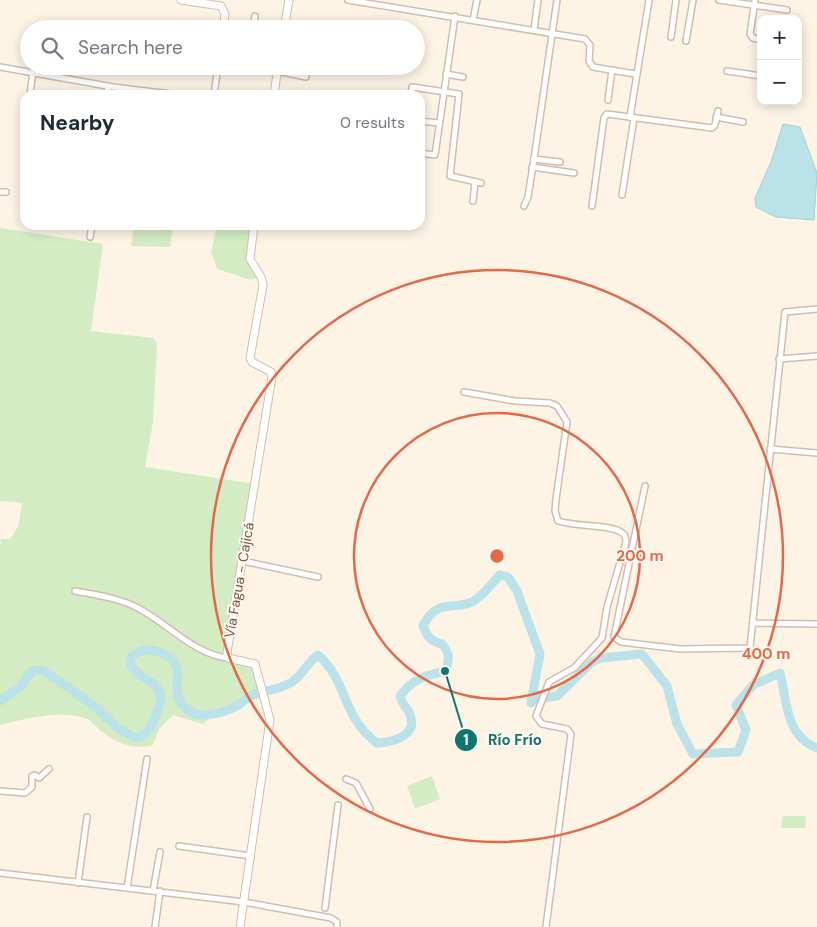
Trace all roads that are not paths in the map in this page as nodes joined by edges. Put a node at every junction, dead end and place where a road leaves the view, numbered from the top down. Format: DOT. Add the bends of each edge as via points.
graph roads {
  1 [pos="181,0"];
  2 [pos="289,0"];
  3 [pos="348,0"];
  4 [pos="477,0"];
  5 [pos="538,0"];
  6 [pos="557,0"];
  7 [pos="649,0"];
  8 [pos="676,0"];
  9 [pos="693,0"];
  10 [pos="719,0"];
  11 [pos="755,3"];
  12 [pos="788,10"];
  13 [pos="255,16"];
  14 [pos="455,16"];
  15 [pos="224,20"];
  16 [pos="254,20"];
  17 [pos="286,20"];
  18 [pos="474,20"];
  19 [pos="534,30"];
  20 [pos="552,33"];
  21 [pos="671,38"];
  22 [pos="757,39"];
  23 [pos="686,41"];
  24 [pos="0,67"];
  25 [pos="20,69"];
  26 [pos="612,70"];
  27 [pos="727,71"];
  28 [pos="446,74"];
  29 [pos="635,74"];
  30 [pos="32,75"];
  31 [pos="52,75"];
  32 [pos="217,75"];
  33 [pos="277,75"];
  34 [pos="299,75"];
  35 [pos="757,75"];
  36 [pos="306,77"];
  37 [pos="463,77"];
  38 [pos="110,87"];
  39 [pos="31,90"];
  40 [pos="109,90"];
  41 [pos="111,90"];
  42 [pos="134,90"];
  43 [pos="215,90"];
  44 [pos="275,90"];
  45 [pos="412,90"];
  46 [pos="443,91"];
  47 [pos="608,100"];
  48 [pos="632,118"];
  49 [pos="425,121"];
  50 [pos="743,122"];
  51 [pos="439,123"];
  52 [pos="425,154"];
  53 [pos="534,159"];
  54 [pos="560,162"];
  55 [pos="532,166"];
  56 [pos="574,172"];
  57 [pos="622,195"];
  58 [pos="473,201"];
  59 [pos="524,206"];
  60 [pos="592,206"];
  61 [pos="91,230"];
  62 [pos="253,230"];
  63 [pos="90,236"];
  64 [pos="817,309"];
  65 [pos="817,356"];
  66 [pos="779,359"];
  67 [pos="464,392"];
  68 [pos="770,449"];
  69 [pos="817,453"];
  70 [pos="645,486"];
  71 [pos="243,561"];
  72 [pos="318,577"];
  73 [pos="76,591"];
  74 [pos="753,623"];
  75 [pos="817,624"];
  76 [pos="228,658"];
  77 [pos="147,759"];
  78 [pos="49,768"];
  79 [pos="346,779"];
  80 [pos="0,791"];
  81 [pos="338,805"];
  82 [pos="370,809"];
  83 [pos="87,817"];
  84 [pos="179,846"];
  85 [pos="160,852"];
  86 [pos="251,856"];
  87 [pos="0,873"];
  88 [pos="78,884"];
  89 [pos="127,888"];
  90 [pos="153,890"];
  91 [pos="160,891"];
  92 [pos="244,902"];
  93 [pos="325,908"];
  94 [pos="155,927"];
  95 [pos="240,927"];
  96 [pos="337,927"];
  97 [pos="546,927"];
  1 -- 15 [label="street" via="221,6"];
  2 -- 17 [label="street"];
  3 -- 14 [label="street"];
  4 -- 18 [label="street"];
  5 -- 19 [label="street"];
  6 -- 20 [label="street"];
  7 -- 29 [label="street"];
  8 -- 21 [label="street"];
  9 -- 23 [label="street"];
  10 -- 11 [label="street"];
  11 -- 12 [label="street"];
  11 -- 22 [label="street" via="750,34"];
  13 -- 16 [label="street"];
  14 -- 18 [label="street"];
  14 -- 28 [label="street"];
  18 -- 19 [label="street"];
  19 -- 20 [label="street"];
  20 -- 26 [label="street" via="588,40 590,64"];
  20 -- 53 [label="street"];
  24 -- 25 [label="street"];
  26 -- 29 [label="street"];
  26 -- 47 [label="street"];
  27 -- 35 [label="street"];
  28 -- 37 [label="street"];
  28 -- 46 [label="street"];
  29 -- 48 [label="street"];
  30 -- 39 [label="street"];
  31 -- 38 [label="street"];
  32 -- 43 [label="street"];
  33 -- 44 [label="street"];
  34 -- 36 [label="street"];
  38 -- 40 [label="street"];
  38 -- 41 [label="street"];
  38 -- 42 [label="street"];
  45 -- 46 [label="street" via="412,87"];
  46 -- 51 [label="street"];
  46 -- 58 [label="street" via="456,92 460,97 450,176 478,182"];
  48 -- 50 [label="street" via="712,128 717,114"];
  48 -- 57 [label="street"];
  48 -- 60 [label="street" via="607,114 604,118"];
  49 -- 51 [label="street"];
  51 -- 52 [label="street" via="435,155"];
  53 -- 54 [label="street"];
  53 -- 55 [label="street"];
  55 -- 56 [label="street"];
  55 -- 59 [label="street"];
  61 -- 63 [label="street"];
  62 -- 71 [label="street, Vía Fagua - Cajicá" via="250,259 263,285 250,358 271,372 272,377"];
  64 -- 66 [label="street" via="785,312"];
  65 -- 66 [label="street"];
  66 -- 68 [label="street"];
  67 -- 97 [label="street" via="557,406 567,422 556,499 558,521 613,529 626,536 602,638 574,668 549,682 536,716 542,724 570,731"];
  68 -- 69 [label="street"];
  68 -- 74 [label="street"];
  70 -- 74 [label="street" via="614,633 617,641 680,649 750,648"];
  71 -- 72 [label="street"];
  71 -- 76 [label="street, Vía Fagua - Cajicá"];
  73 -- 76 [label="street" via="115,599 138,608 212,655"];
  74 -- 75 [label="street"];
  76 -- 86 [label="street, Vía Fagua - Cajicá" via="255,664 270,720"];
  77 -- 89 [label="street"];
  78 -- 80 [label="street" via="38,778 32,776 32,787 22,794"];
  79 -- 82 [label="street" via="356,783"];
  81 -- 93 [label="street"];
  83 -- 88 [label="street"];
  84 -- 86 [label="street"];
  85 -- 90 [label="street"];
  86 -- 92 [label="street, Vía Fagua - Cajicá"];
  87 -- 88 [label="street"];
  88 -- 89 [label="street"];
  89 -- 90 [label="street"];
  90 -- 91 [label="street"];
  91 -- 92 [label="street"];
  91 -- 94 [label="street"];
  92 -- 95 [label="street, Vía Fagua - Cajicá"];
  92 -- 96 [label="street" via="331,918 337,922"];
}
